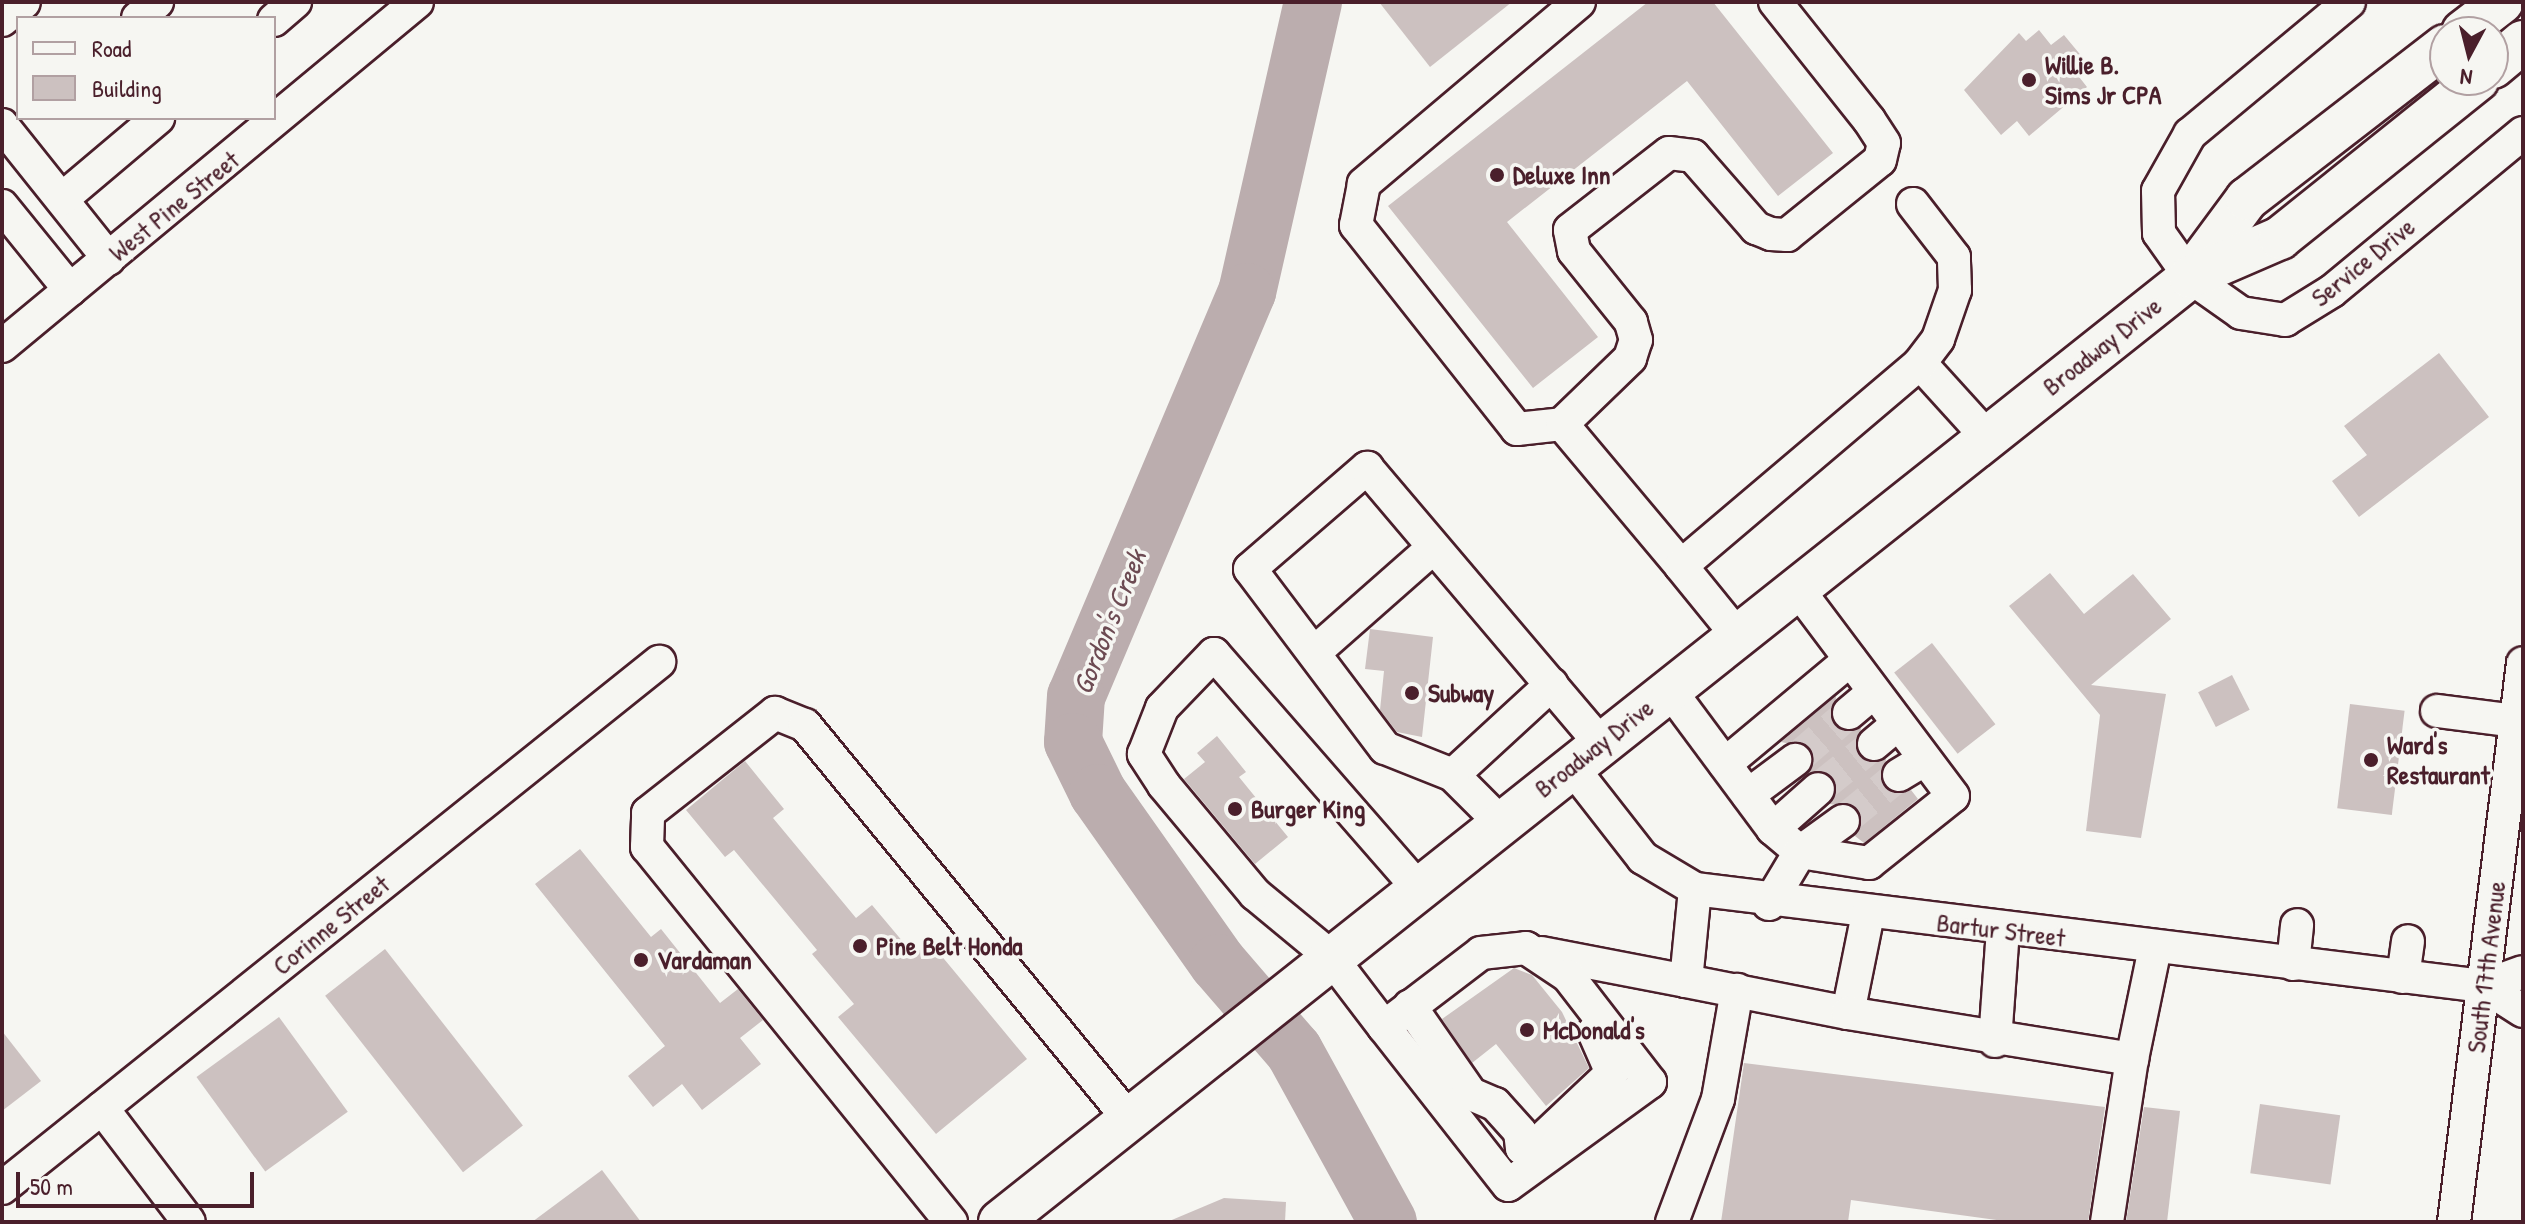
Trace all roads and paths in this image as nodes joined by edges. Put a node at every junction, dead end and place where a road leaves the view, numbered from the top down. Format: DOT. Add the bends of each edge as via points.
graph roads {
  1 [pos="24,2"];
  2 [pos="157,2"];
  3 [pos="295,2"];
  4 [pos="417,2"];
  5 [pos="1579,2"];
  6 [pos="1775,2"];
  7 [pos="2349,2"];
  8 [pos="2502,2"];
  9 [pos="140,16"];
  10 [pos="2484,16"];
  11 [pos="276,18"];
  12 [pos="2,20"];
  13 [pos="2429,58"];
  14 [pos="2457,96"];
  15 [pos="156,120"];
  16 [pos="276,120"];
  17 [pos="276,120"];
  18 [pos="8,124"];
  19 [pos="2523,133"];
  20 [pos="62,199"];
  21 [pos="1913,204"];
  22 [pos="6,220"];
  23 [pos="109,259"];
  24 [pos="2190,277"];
  25 [pos="70,290"];
  26 [pos="2,346"];
  27 [pos="1920,363"];
  28 [pos="1562,424"];
  29 [pos="1987,437"];
  30 [pos="1433,548"];
  31 [pos="1681,566"];
  32 [pos="1797,588"];
  33 [pos="1737,635"];
  34 [pos="1315,652"];
  35 [pos="1850,660"];
  36 [pos="659,662"];
  37 [pos="2523,663"];
  38 [pos="1552,684"];
  39 [pos="1669,689"];
  40 [pos="2437,711"];
  41 [pos="2516,721"];
  42 [pos="1586,755"];
  43 [pos="1795,760"];
  44 [pos="1725,764"];
  45 [pos="1453,775"];
  46 [pos="1818,789"];
  47 [pos="1748,795"];
  48 [pos="1843,821"];
  49 [pos="1500,822"];
  50 [pos="1773,829"];
  51 [pos="1800,852"];
  52 [pos="1417,887"];
  53 [pos="1695,889"];
  54 [pos="1769,904"];
  55 [pos="1868,914"];
  56 [pos="2297,925"];
  57 [pos="2003,930"];
  58 [pos="2408,941"];
  59 [pos="2155,948"];
  60 [pos="1541,956"];
  61 [pos="2293,964"];
  62 [pos="1315,968"];
  63 [pos="2523,972"];
  64 [pos="2403,977"];
  65 [pos="1686,981"];
  66 [pos="2484,986"];
  67 [pos="1737,990"];
  68 [pos="1410,1006"];
  69 [pos="2523,1011"];
  70 [pos="1848,1013"];
  71 [pos="1384,1027"];
  72 [pos="1995,1041"];
  73 [pos="2132,1059"];
  74 [pos="102,1108"];
  75 [pos="1129,1119"];
  76 [pos="2,1188"];
  77 [pos="189,1222"];
  78 [pos="951,1222"];
  79 [pos="1000,1222"];
  80 [pos="1672,1222"];
  81 [pos="2107,1222"];
  82 [pos="2454,1222"];
  1 -- 12 [label="street"];
  2 -- 9 [label="street"];
  3 -- 11 [label="street"];
  4 -- 17 [label="street, West Pine Street"];
  5 -- 28 [label="street" via="1380,168 1357,202 1365,245 1517,429"];
  6 -- 28 [label="street" via="1869,120 1884,143 1880,160 1787,235 1756,228 1693,156 1669,153 1570,230 1574,251 1631,322 1636,340 1630,358"];
  7 -- 24 [label="street, Service Drive" via="2190,134 2158,191 2159,233"];
  8 -- 10 [label="main road"];
  13 -- 24 [label="main road, Broadway Drive" via="2247,199"];
  14 -- 24 [label="main road, Broadway Drive" via="2280,238"];
  15 -- 20 [label="street"];
  16 -- 23 [label="street, West Pine Street"];
  18 -- 20 [label="street"];
  19 -- 24 [label="street, Service Drive" via="2332,291 2285,320 2241,313"];
  20 -- 23 [label="street"];
  21 -- 27 [label="street" via="1954,257 1955,290 1938,339"];
  22 -- 25 [label="street"];
  23 -- 25 [label="street, West Pine Street"];
  24 -- 29 [label="main road, Broadway Drive"];
  25 -- 26 [label="street, West Pine Street"];
  27 -- 29 [label="street"];
  27 -- 31 [label="street"];
  28 -- 31 [label="street"];
  29 -- 32 [label="main road, Broadway Drive"];
  30 -- 34 [label="street"];
  30 -- 34 [label="street, Bartur Street" via="1367,468 1250,569"];
  30 -- 38 [label="street, Bartur Street"];
  31 -- 33 [label="street"];
  32 -- 33 [label="main road, Broadway Drive"];
  32 -- 35 [label="street"];
  33 -- 39 [label="main road, Broadway Drive"];
  34 -- 45 [label="street" via="1385,748"];
  35 -- 44 [label="street"];
  35 -- 51 [label="street" via="1861,703 1911,768 1953,796 1869,863"];
  36 -- 74 [label="street, Corinne Street"];
  37 -- 41 [label="street, South 17th Avenue"];
  38 -- 42 [label="street, Bartur Street"];
  38 -- 45 [label="street"];
  39 -- 42 [label="main road, Broadway Drive"];
  39 -- 44 [label="street"];
  40 -- 41 [label="street"];
  41 -- 66 [label="street, South 17th Avenue"];
  42 -- 49 [label="main road, Broadway Drive"];
  42 -- 53 [label="street, Bartur Street" via="1643,858"];
  43 -- 47 [label="street"];
  44 -- 47 [label="street"];
  45 -- 49 [label="street"];
  46 -- 50 [label="street"];
  47 -- 50 [label="street"];
  48 -- 51 [label="street"];
  49 -- 52 [label="main road, Broadway Drive"];
  50 -- 51 [label="street"];
  51 -- 54 [label="street"];
  52 -- 62 [label="main road, Broadway Drive"];
  52 -- 62 [label="street" via="1214,654 1162,708 1144,754"];
  53 -- 54 [label="street, Bartur Street"];
  53 -- 65 [label="street"];
  54 -- 55 [label="street, Bartur Street"];
  55 -- 57 [label="street, Bartur Street"];
  55 -- 70 [label="street"];
  56 -- 61 [label="street"];
  57 -- 59 [label="street, Bartur Street"];
  57 -- 72 [label="street"];
  58 -- 64 [label="street"];
  59 -- 61 [label="street, Bartur Street"];
  59 -- 73 [label="street"];
  60 -- 65 [label="street"];
  60 -- 68 [label="street" via="1499,946 1481,953"];
  60 -- 68 [label="street" via="1550,978 1608,1053 1612,1073 1537,1144 1522,1148 1520,1132 1495,1104 1471,1094"];
  60 -- 71 [label="street" via="1568,976 1650,1082 1508,1185"];
  61 -- 64 [label="street, Bartur Street"];
  62 -- 71 [label="street"];
  62 -- 75 [label="main road, Broadway Drive"];
  63 -- 66 [label="street"];
  64 -- 66 [label="street, Bartur Street"];
  65 -- 67 [label="street"];
  66 -- 69 [label="street"];
  66 -- 82 [label="street, South 17th Avenue"];
  67 -- 70 [label="street"];
  67 -- 80 [label="street" via="1718,1099"];
  68 -- 71 [label="street"];
  70 -- 72 [label="street"];
  72 -- 73 [label="street"];
  73 -- 81 [label="street"];
  74 -- 76 [label="street, Corinne Street"];
  74 -- 77 [label="street"];
  75 -- 78 [label="street" via="805,725 775,713 648,813 647,847"];
  75 -- 79 [label="main road, Broadway Drive"];
}
